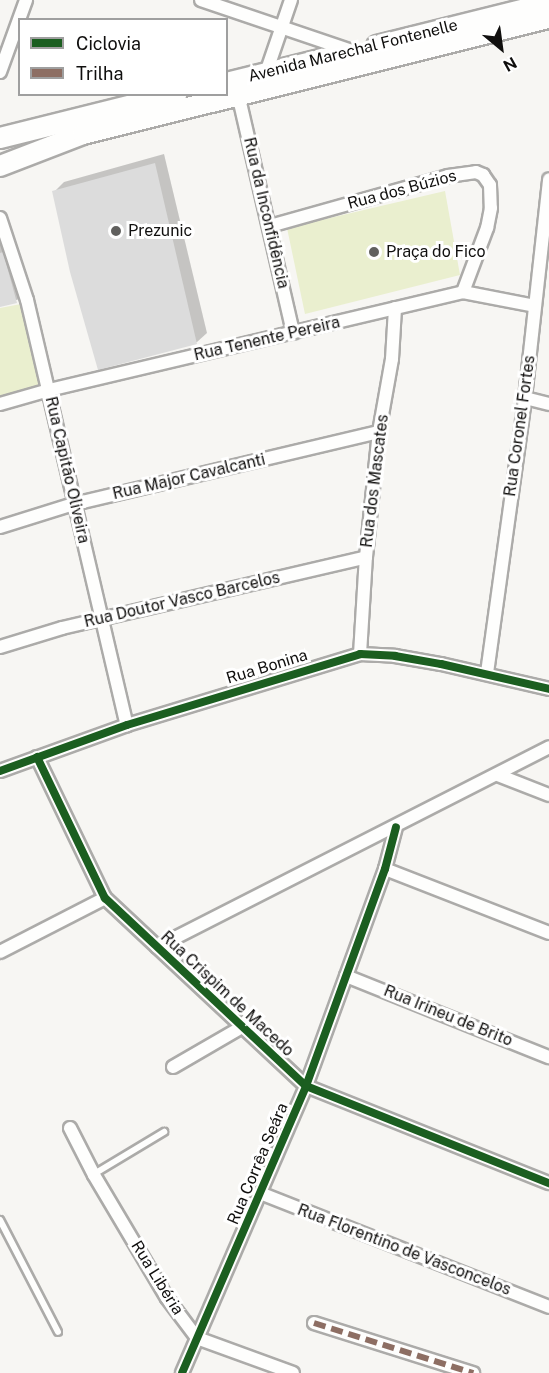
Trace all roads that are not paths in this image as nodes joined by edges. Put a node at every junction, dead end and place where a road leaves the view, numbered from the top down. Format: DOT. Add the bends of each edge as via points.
graph roads {
  1 [pos="26,0"];
  2 [pos="201,0"];
  3 [pos="291,0"];
  4 [pos="549,3"];
  5 [pos="20,18"];
  6 [pos="549,18"];
  7 [pos="18,22"];
  8 [pos="281,29"];
  9 [pos="355,52"];
  10 [pos="0,72"];
  11 [pos="266,73"];
  12 [pos="232,88"];
  13 [pos="169,96"];
  14 [pos="206,96"];
  15 [pos="0,138"];
  16 [pos="0,166"];
  17 [pos="549,180"];
  18 [pos="0,218"];
  19 [pos="270,226"];
  20 [pos="464,292"];
  21 [pos="535,306"];
  22 [pos="395,308"];
  23 [pos="293,333"];
  24 [pos="49,390"];
  25 [pos="525,398"];
  26 [pos="0,404"];
  27 [pos="549,404"];
  28 [pos="379,432"];
  29 [pos="74,504"];
  30 [pos="0,527"];
  31 [pos="366,557"];
  32 [pos="101,619"];
  33 [pos="0,647"];
  34 [pos="360,654"];
  35 [pos="487,673"];
  36 [pos="549,689"];
  37 [pos="127,725"];
  38 [pos="549,747"];
  39 [pos="36,757"];
  40 [pos="0,771"];
  41 [pos="498,775"];
  42 [pos="549,795"];
  43 [pos="396,827"];
  44 [pos="385,869"];
  45 [pos="105,898"];
  46 [pos="549,933"];
  47 [pos="157,947"];
  48 [pos="0,952"];
  49 [pos="346,976"];
  50 [pos="242,1027"];
  51 [pos="549,1057"];
  52 [pos="173,1067"];
  53 [pos="306,1086"];
  54 [pos="70,1128"];
  55 [pos="164,1132"];
  56 [pos="94,1175"];
  57 [pos="549,1183"];
  58 [pos="260,1193"];
  59 [pos="0,1220"];
  60 [pos="549,1307"];
  61 [pos="314,1323"];
  62 [pos="58,1332"];
  63 [pos="197,1338"];
  64 [pos="182,1373"];
  65 [pos="292,1373"];
  66 [pos="473,1373"];
  1 -- 5 [label="street"];
  2 -- 8 [label="street"];
  3 -- 8 [label="street"];
  4 -- 9 [label="main road, Avenida Marechal Fontenelle"];
  6 -- 12 [label="main road, Avenida Marechal Fontenelle"];
  7 -- 10 [label="street"];
  8 -- 9 [label="street"];
  8 -- 11 [label="street"];
  9 -- 11 [label="main road, Avenida Marechal Fontenelle"];
  11 -- 12 [label="main road, Avenida Marechal Fontenelle"];
  12 -- 19 [label="street, Rua da Inconfidência"];
  13 -- 15 [label="main road"];
  14 -- 16 [label="main road, Avenida Marechal Fontenelle" via="83,134"];
  17 -- 21 [label="street, Rua Coronel Fortes"];
  18 -- 24 [label="street, Rua Capitão Oliveira" via="14,253"];
  19 -- 20 [label="street, Rua dos Búzios" via="448,176 476,172 490,185 492,201 487,228"];
  19 -- 23 [label="street, Rua da Inconfidência"];
  20 -- 21 [label="street, Rua Tenente Pereira"];
  20 -- 22 [label="street, Rua Tenente Pereira"];
  21 -- 25 [label="street, Rua Coronel Fortes"];
  22 -- 23 [label="street, Rua Tenente Pereira"];
  22 -- 28 [label="street, Rua dos Mascates" via="392,359"];
  23 -- 24 [label="street, Rua Tenente Pereira"];
  24 -- 26 [label="street, Rua Tenente Pereira"];
  24 -- 29 [label="street, Rua Capitão Oliveira"];
  25 -- 27 [label="street"];
  25 -- 35 [label="street, Rua Coronel Fortes"];
  28 -- 29 [label="street, Rua Major Cavalcanti"];
  28 -- 31 [label="street, Rua dos Mascates"];
  29 -- 30 [label="street, Rua Major Cavalcanti"];
  29 -- 32 [label="street, Rua Capitão Oliveira"];
  31 -- 32 [label="street, Rua Doutor Vasco Barcelos"];
  31 -- 34 [label="street, Rua dos Mascates"];
  32 -- 33 [label="street, Rua Doutor Vasco Barcelos"];
  32 -- 37 [label="street, Rua Capitão Oliveira"];
  34 -- 35 [label="street, Rua Bonina" via="395,656"];
  34 -- 37 [label="street, Rua Bonina"];
  35 -- 36 [label="street, Rua Bonina"];
  37 -- 39 [label="street, Rua Bonina"];
  38 -- 41 [label="street"];
  39 -- 40 [label="street, Rua Bonina"];
  39 -- 45 [label="street, Rua Crispim de Macedo"];
  41 -- 42 [label="street"];
  41 -- 43 [label="street"];
  43 -- 44 [label="street, Rua Corrêa Seára"];
  43 -- 47 [label="street"];
  44 -- 46 [label="street"];
  44 -- 49 [label="street, Rua Corrêa Seára"];
  45 -- 47 [label="street, Rua Crispim de Macedo"];
  45 -- 48 [label="street"];
  47 -- 50 [label="street, Rua Crispim de Macedo"];
  49 -- 51 [label="street, Rua Irineu de Brito"];
  49 -- 53 [label="street, Rua Corrêa Seára"];
  50 -- 52 [label="street"];
  50 -- 53 [label="street, Rua Crispim de Macedo"];
  53 -- 57 [label="street, Rua Crispim de Macedo"];
  53 -- 58 [label="street, Rua Corrêa Seára"];
  54 -- 56 [label="street, Rua Libéria"];
  55 -- 56 [label="lane"];
  56 -- 63 [label="street, Rua Libéria" via="167,1298"];
  58 -- 60 [label="street, Rua Florentino de Vasconcelos"];
  58 -- 63 [label="street, Rua Corrêa Seára"];
  59 -- 62 [label="lane"];
  61 -- 66 [label="street"];
  63 -- 64 [label="street, Rua Corrêa Seára"];
  63 -- 65 [label="street"];
}
